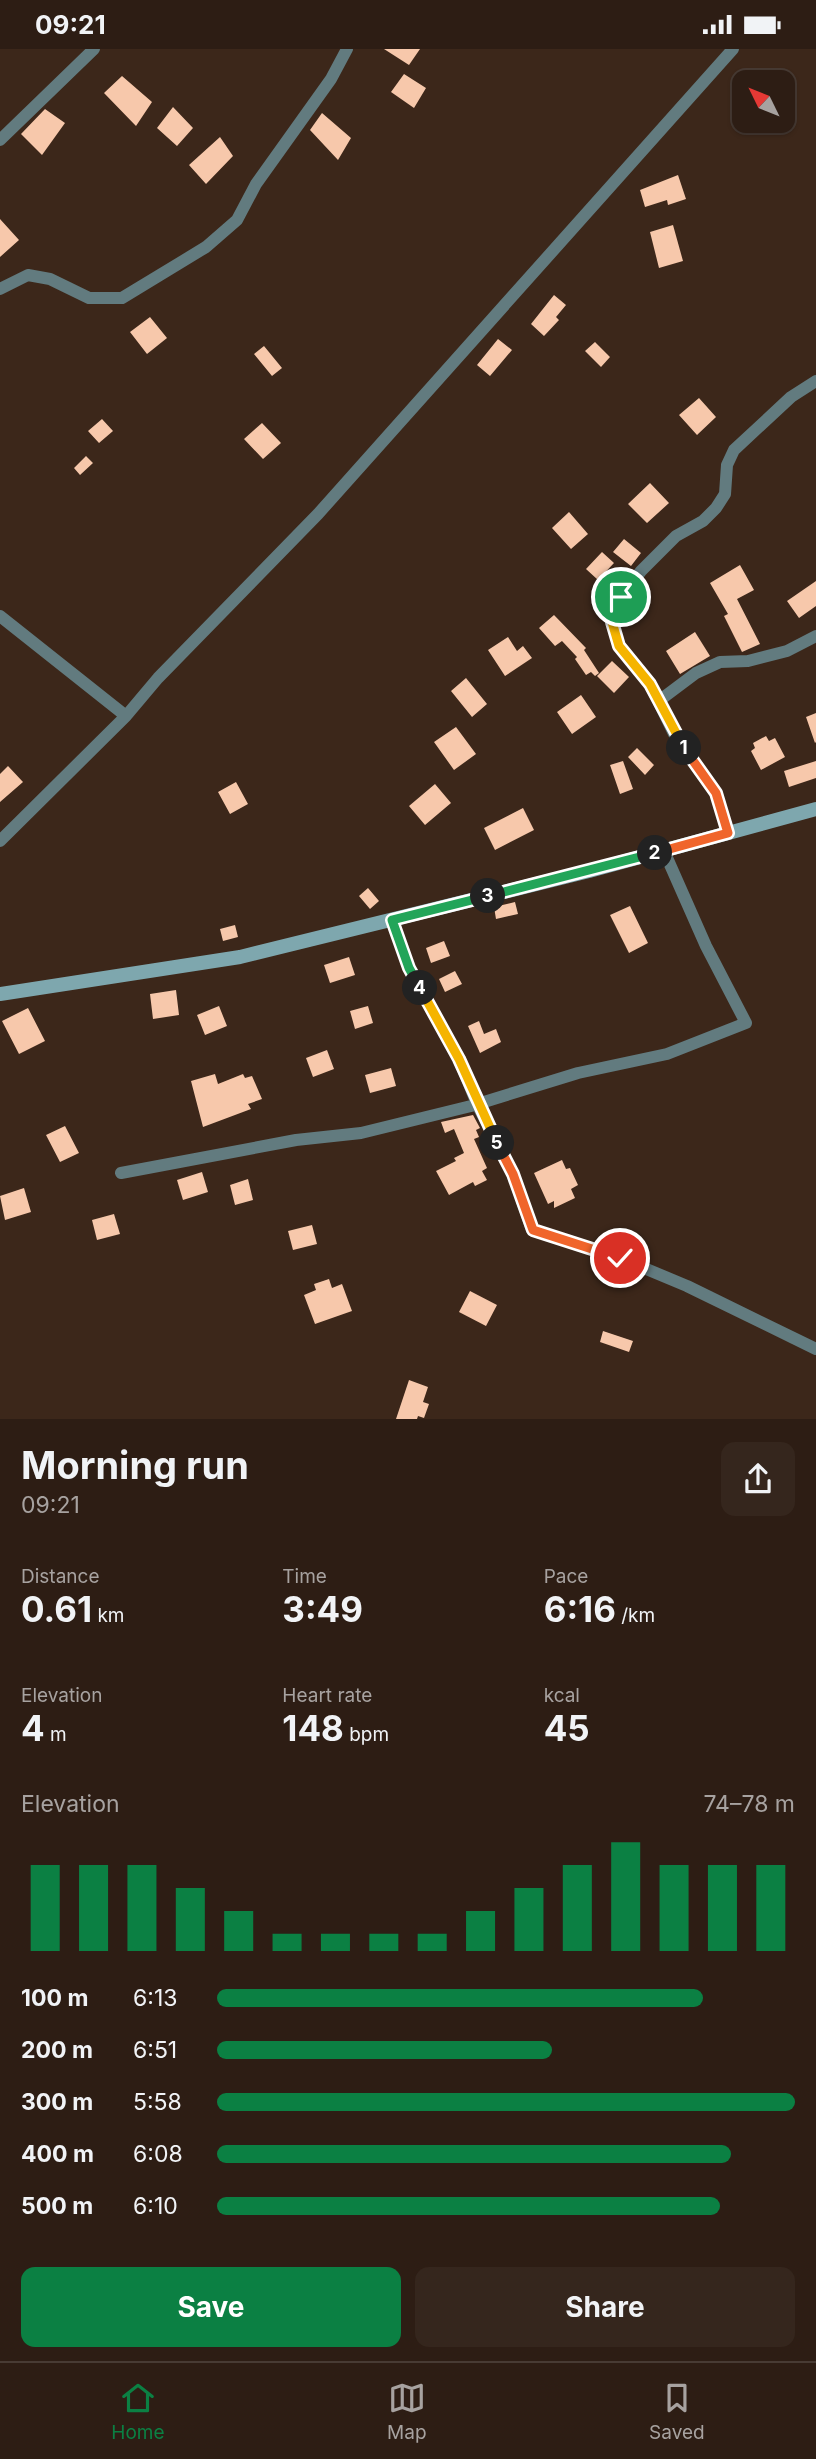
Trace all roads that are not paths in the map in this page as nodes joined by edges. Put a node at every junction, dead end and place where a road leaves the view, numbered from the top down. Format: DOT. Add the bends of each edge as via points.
graph roads {
  1 [pos="93,49"];
  2 [pos="347,49"];
  3 [pos="733,49"];
  4 [pos="0,140"];
  5 [pos="0,289"];
  6 [pos="816,381"];
  7 [pos="0,616"];
  8 [pos="816,636"];
  9 [pos="660,700"];
  10 [pos="126,716"];
  11 [pos="816,810"];
  12 [pos="728,833"];
  13 [pos="0,841"];
  14 [pos="663,851"];
  15 [pos="392,920"];
  16 [pos="0,994"];
  17 [pos="477,1104"];
  18 [pos="121,1173"];
  19 [pos="816,1349"];
  1 -- 4 [label="street"];
  2 -- 5 [label="street" via="237,219 206,247 122,298 89,298 50,279 28,275"];
  3 -- 10 [label="street" via="318,514"];
  6 -- 9 [label="street" via="791,397 734,450 727,465 725,494 716,508 676,536 621,597 612,622 619,646"];
  7 -- 10 [label="street"];
  8 -- 9 [label="street" via="787,651 748,661 720,662 696,673"];
  9 -- 12 [label="street" via="676,738 716,793"];
  10 -- 13 [label="street"];
  11 -- 12 [label="main road"];
  12 -- 14 [label="main road"];
  14 -- 15 [label="main road"];
  14 -- 17 [label="street" via="746,1023 667,1054 578,1073"];
  15 -- 16 [label="main road" via="240,957"];
  15 -- 17 [label="street" via="409,968 459,1059"];
  17 -- 18 [label="street" via="361,1133 296,1140"];
  17 -- 19 [label="street" via="513,1174 533,1230 642,1268"];
}
